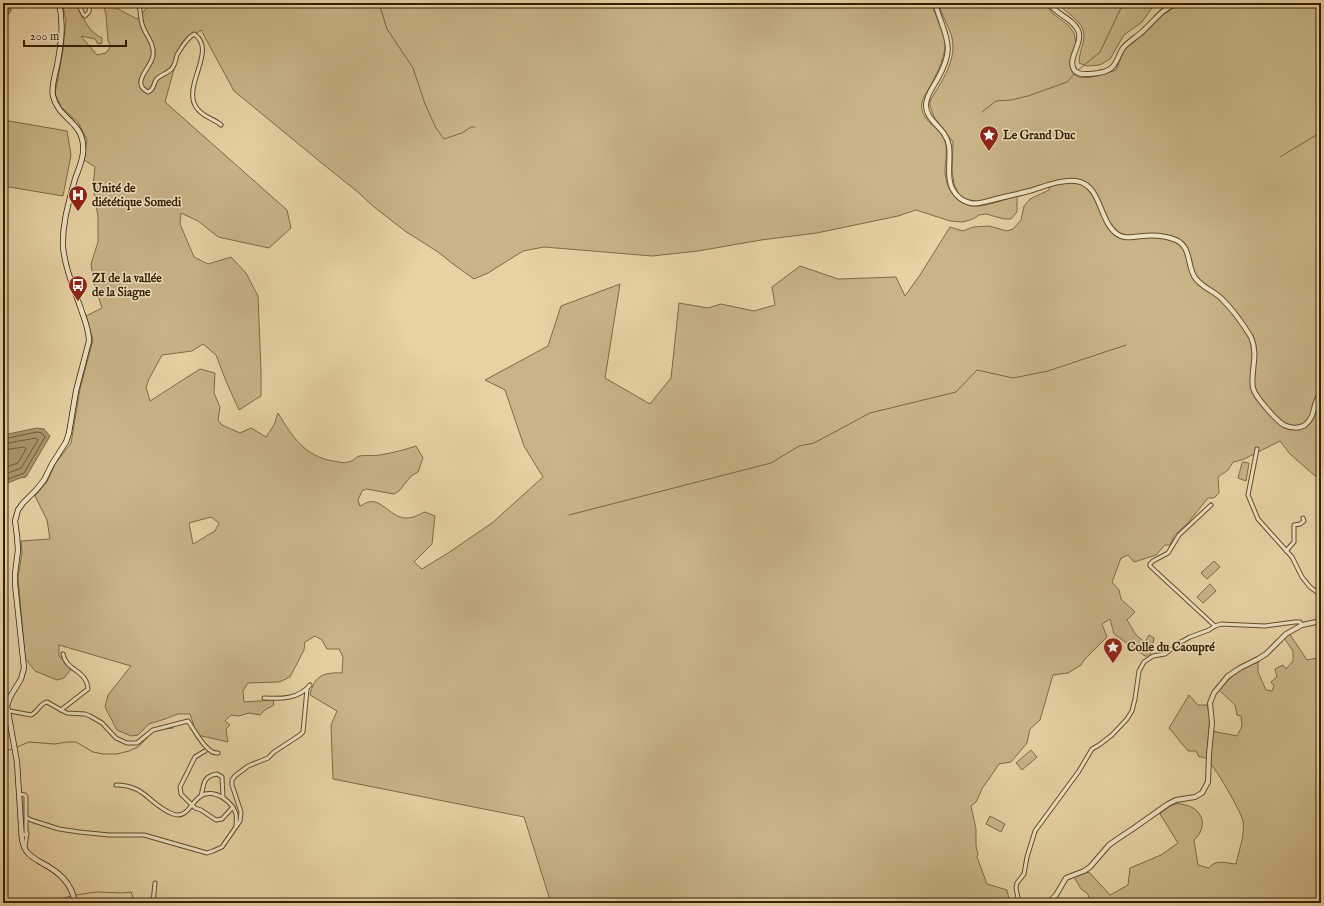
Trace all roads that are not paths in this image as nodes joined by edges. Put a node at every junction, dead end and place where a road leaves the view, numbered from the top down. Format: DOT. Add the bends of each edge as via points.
graph roads {
  1 [pos="60,3"];
  2 [pos="78,3"];
  3 [pos="90,3"];
  4 [pos="138,3"];
  5 [pos="935,3"];
  6 [pos="1049,3"];
  7 [pos="1176,3"];
  8 [pos="222,125"];
  9 [pos="1321,394"];
  10 [pos="1257,449"];
  11 [pos="1211,505"];
  12 [pos="1303,518"];
  13 [pos="1286,551"];
  14 [pos="1321,595"];
  15 [pos="1321,621"];
  16 [pos="1302,625"];
  17 [pos="1215,626"];
  18 [pos="63,654"];
  19 [pos="310,685"];
  20 [pos="307,689"];
  21 [pos="264,698"];
  22 [pos="5,710"];
  23 [pos="61,710"];
  24 [pos="206,751"];
  25 [pos="218,753"];
  26 [pos="116,785"];
  27 [pos="19,794"];
  28 [pos="201,796"];
  29 [pos="224,797"];
  30 [pos="193,805"];
  31 [pos="232,807"];
  32 [pos="27,818"];
  33 [pos="31,820"];
  34 [pos="236,826"];
  35 [pos="21,834"];
  36 [pos="24,848"];
  37 [pos="155,883"];
  38 [pos="75,903"];
  39 [pos="153,903"];
  40 [pos="1020,903"];
  41 [pos="1048,903"];
  1 -- 22 [label="main road" via="62,27 53,94 59,108 80,132 83,144 81,162 64,224 64,256 86,322 89,341 66,442 44,480 18,510 15,521 18,550 15,584 24,668 22,679"];
  2 -- 3 [label="street" via="85,16 89,12"];
  4 -- 8 [label="street" via="142,25 153,48 151,62 140,81 142,87 148,92 152,90 156,80 174,66 183,45 194,34 200,37 203,53 193,100 202,113"];
  5 -- 9 [label="street" via="947,37 948,53 944,68 926,101 926,109 947,137 950,148 950,180 956,195 965,201 978,203 1059,183 1077,181 1086,185 1096,197 1115,233 1127,238 1161,236 1175,239 1185,247 1194,277 1222,299 1252,337 1256,395 1281,423 1292,427 1303,426 1311,419 1316,398"];
  6 -- 7 [label="street" via="1077,29 1080,40 1073,65 1076,72 1086,75 1110,69 1128,42 1164,9"];
  10 -- 13 [label="street" via="1248,495 1258,519"];
  11 -- 17 [label="street" via="1179,535 1168,553 1153,561 1150,566"];
  12 -- 13 [label="street" via="1304,521 1294,525 1294,542"];
  13 -- 14 [label="street" via="1302,577"];
  15 -- 16 [label="street"];
  16 -- 17 [label="street" via="1295,622 1254,626 1224,623"];
  16 -- 41 [label="street" via="1286,634 1258,660 1233,672 1214,693 1210,703 1212,723 1208,782 1205,790 1195,797 1168,804 1116,840 1090,867 1066,878"];
  17 -- 40 [label="street" via="1179,643 1165,654 1148,659 1141,666 1132,711 1127,719 1092,749 1035,831 1024,874 1017,883"];
  18 -- 23 [label="street" via="68,663 85,678 88,689"];
  19 -- 20 [label="street"];
  20 -- 21 [label="street" via="294,697"];
  20 -- 34 [label="street" via="300,735 268,758 248,766 232,780 242,812"];
  22 -- 23 [label="street" via="30,715 47,702"];
  22 -- 27 [label="main road" via="17,762"];
  23 -- 25 [label="street" via="90,716 102,723 116,738 127,743 137,743 158,728 188,721 210,752"];
  24 -- 30 [label="street" via="195,757 180,786 181,794"];
  26 -- 30 [label="street" via="140,790 173,814 180,815"];
  27 -- 32 [label="street" via="26,797"];
  27 -- 35 [label="main road"];
  28 -- 29 [label="street" via="214,794"];
  28 -- 29 [label="street" via="204,781 217,774 222,777"];
  28 -- 30 [label="street"];
  29 -- 31 [label="street"];
  30 -- 31 [label="street" via="216,820 222,819"];
  31 -- 34 [label="street" via="236,814"];
  32 -- 33 [label="street"];
  32 -- 35 [label="street" via="26,833"];
  33 -- 34 [label="street" via="79,832 144,835 207,853 222,847"];
  33 -- 36 [label="street" via="27,827"];
  35 -- 36 [label="main road"];
  36 -- 38 [label="main road" via="32,857 57,872 66,881"];
  37 -- 39 [label="street"];
}
